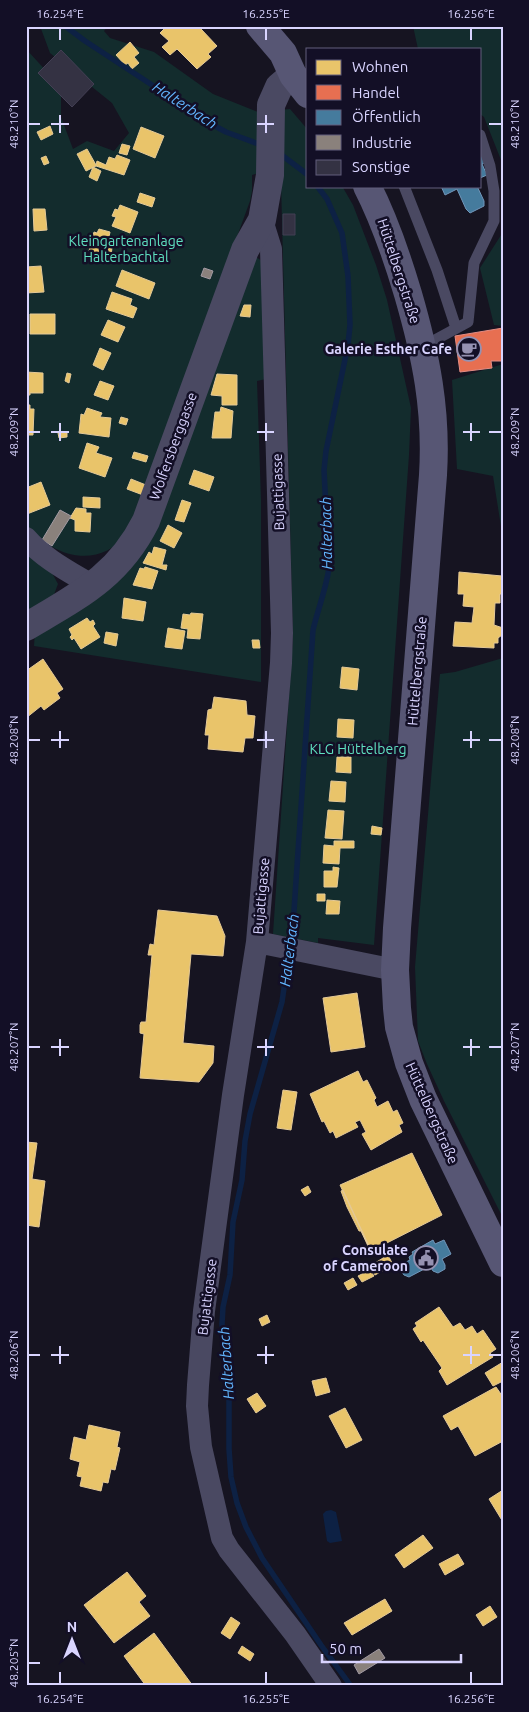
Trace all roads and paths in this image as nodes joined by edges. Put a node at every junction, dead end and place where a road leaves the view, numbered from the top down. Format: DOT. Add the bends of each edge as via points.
graph roads {
  1 [pos="244,26"];
  2 [pos="260,26"];
  3 [pos="300,84"];
  4 [pos="482,141"];
  5 [pos="368,188"];
  6 [pos="405,188"];
  7 [pos="262,220"];
  8 [pos="456,328"];
  9 [pos="422,347"];
  10 [pos="26,538"];
  11 [pos="93,586"];
  12 [pos="26,627"];
  13 [pos="267,944"];
  14 [pos="395,970"];
  15 [pos="503,1263"];
  16 [pos="331,1686"];
  1 -- 3 [label="main road" via="273,61"];
  2 -- 3 [label="main road" via="283,53"];
  3 -- 7 [label="street, Bujattigasse" via="281,85 271,104 270,175"];
  4 -- 8 [label="lane" via="494,191 494,221 474,263 468,322"];
  5 -- 9 [label="main road, Hüttelbergstraße" via="400,266"];
  6 -- 8 [label="lane"];
  7 -- 11 [label="street, Wolfersberggasse" via="244,250 146,521 116,566"];
  7 -- 13 [label="street, Bujattigasse" via="271,249 282,633"];
  8 -- 9 [label="lane"];
  9 -- 14 [label="main road, Hüttelbergstraße" via="431,393 435,448"];
  10 -- 11 [label="street" via="54,562"];
  11 -- 12 [label="street, Wolfersberggasse"];
  13 -- 14 [label="street"];
  13 -- 16 [label="street, Bujattigasse" via="234,1095 204,1311 197,1395 200,1438 222,1538"];
  14 -- 15 [label="main road, Hüttelbergstraße" via="399,1027 415,1082"];
}
